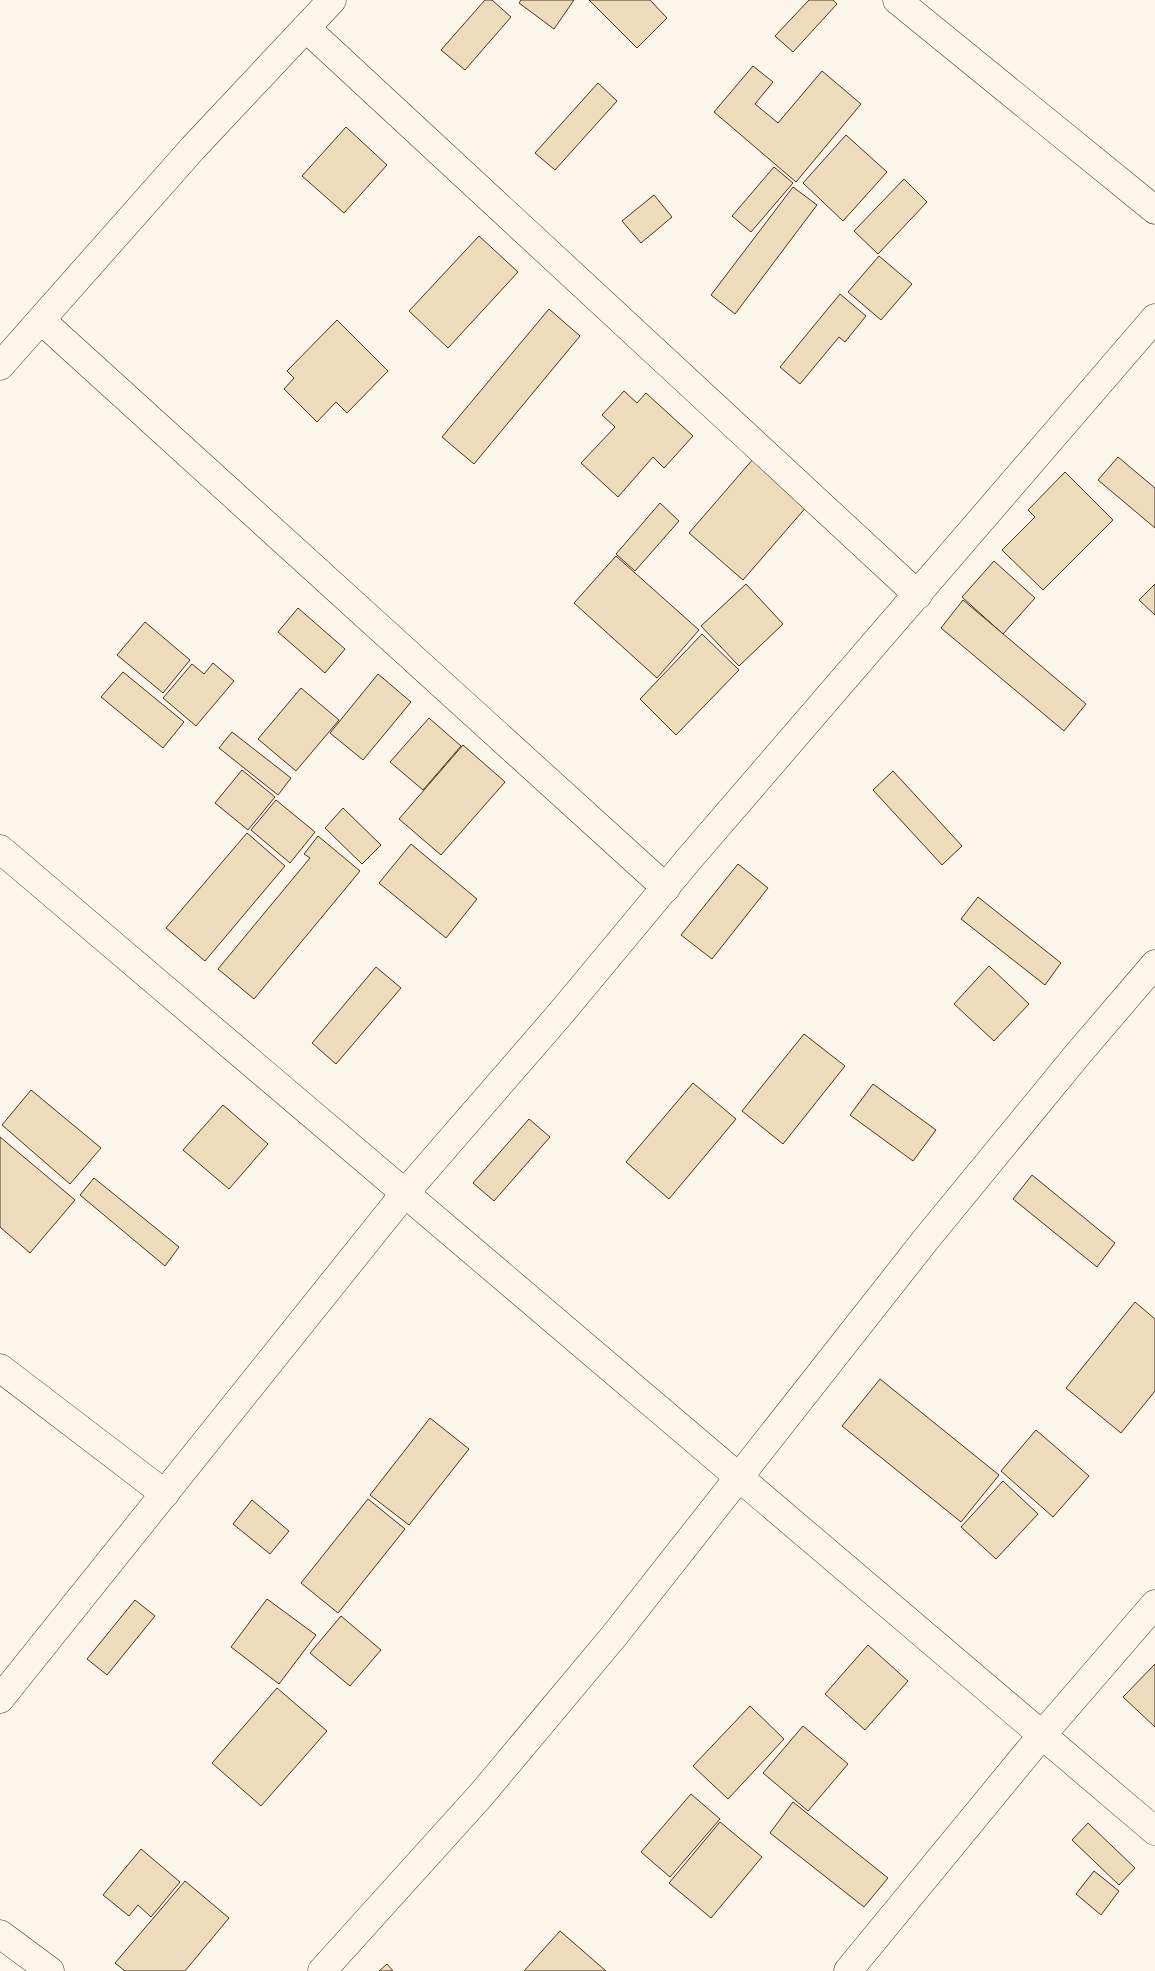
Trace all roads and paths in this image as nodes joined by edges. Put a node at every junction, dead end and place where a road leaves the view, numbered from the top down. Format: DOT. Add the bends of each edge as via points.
graph roads {
  1 [pos="332,0"];
  2 [pos="897,0"];
  3 [pos="306,28"];
  4 [pos="1155,210"];
  5 [pos="1155,318"];
  6 [pos="41,320"];
  7 [pos="0,366"];
  8 [pos="918,595"];
  9 [pos="0,849"];
  10 [pos="666,888"];
  11 [pos="1155,964"];
  12 [pos="405,1193"];
  13 [pos="0,1368"];
  14 [pos="740,1478"];
  15 [pos="165,1494"];
  16 [pos="1155,1604"];
  17 [pos="0,1699"];
  18 [pos="1042,1735"];
  19 [pos="1155,1831"];
  20 [pos="0,1934"];
  21 [pos="50,1971"];
  22 [pos="322,1971"];
  23 [pos="848,1971"];
  1 -- 3 [label="street"];
  2 -- 4 [label="street"];
  3 -- 6 [label="street" via="193,148"];
  3 -- 8 [label="street"];
  5 -- 8 [label="street"];
  6 -- 7 [label="street"];
  6 -- 10 [label="street"];
  8 -- 10 [label="street"];
  9 -- 12 [label="street"];
  10 -- 12 [label="street"];
  11 -- 14 [label="street" via="927,1238"];
  12 -- 14 [label="street"];
  12 -- 15 [label="street"];
  13 -- 15 [label="street"];
  14 -- 18 [label="street"];
  14 -- 22 [label="street" via="481,1795"];
  15 -- 17 [label="street"];
  16 -- 18 [label="street"];
  18 -- 19 [label="street"];
  18 -- 23 [label="street"];
  20 -- 21 [label="street"];
}
